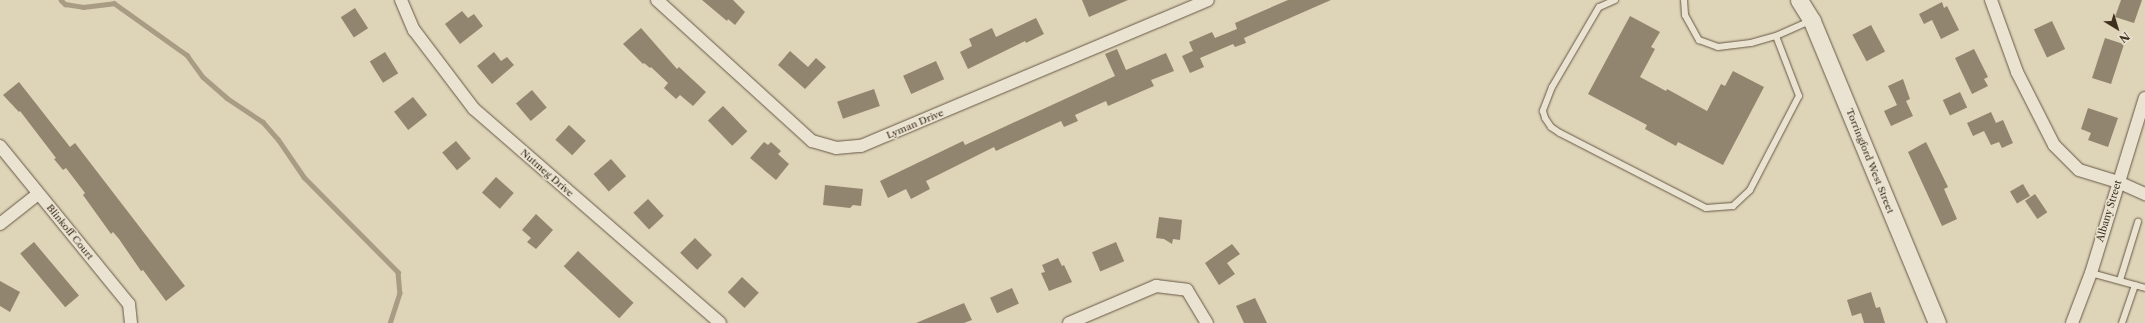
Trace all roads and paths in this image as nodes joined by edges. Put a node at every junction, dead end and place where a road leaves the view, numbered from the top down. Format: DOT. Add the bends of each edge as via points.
graph roads {
  1 [pos="401,0"];
  2 [pos="1208,0"];
  3 [pos="1615,0"];
  4 [pos="1684,0"];
  5 [pos="1799,0"];
  6 [pos="657,1"];
  7 [pos="1995,3"];
  8 [pos="1812,21"];
  9 [pos="1776,36"];
  10 [pos="2145,98"];
  11 [pos="0,146"];
  12 [pos="2118,182"];
  13 [pos="38,194"];
  14 [pos="2145,194"];
  15 [pos="2138,222"];
  16 [pos="0,224"];
  17 [pos="2090,272"];
  18 [pos="2120,280"];
  19 [pos="2134,285"];
  20 [pos="2145,288"];
  21 [pos="131,323"];
  22 [pos="720,323"];
  23 [pos="1069,323"];
  24 [pos="1206,323"];
  25 [pos="1937,323"];
  26 [pos="2072,323"];
  27 [pos="2122,323"];
  1 -- 22 [label="street, Nutmeg Drive" via="414,30 474,109"];
  2 -- 6 [label="street, Lyman Drive" via="861,146 836,148 812,141"];
  3 -- 9 [label="lane" via="1600,7 1552,87 1544,111 1545,118 1551,127 1560,133 1706,208 1732,206 1750,190 1799,96"];
  4 -- 9 [label="lane" via="1685,15 1699,40 1706,43 1718,47 1751,43"];
  5 -- 8 [label="main road, Torringford West Street"];
  7 -- 12 [label="street" via="2017,72 2054,145 2079,170"];
  8 -- 9 [label="lane"];
  8 -- 25 [label="main road, Torringford West Street"];
  10 -- 12 [label="street, Albany Street"];
  11 -- 13 [label="street, Blinkoff Court"];
  12 -- 14 [label="street"];
  12 -- 17 [label="street, Albany Street"];
  13 -- 16 [label="street"];
  13 -- 21 [label="street, Blinkoff Court" via="129,304"];
  15 -- 18 [label="lane"];
  17 -- 18 [label="lane"];
  17 -- 26 [label="street, Albany Street"];
  18 -- 19 [label="lane"];
  19 -- 20 [label="lane"];
  19 -- 27 [label="lane"];
  23 -- 24 [label="street" via="1156,286 1187,290"];
}
